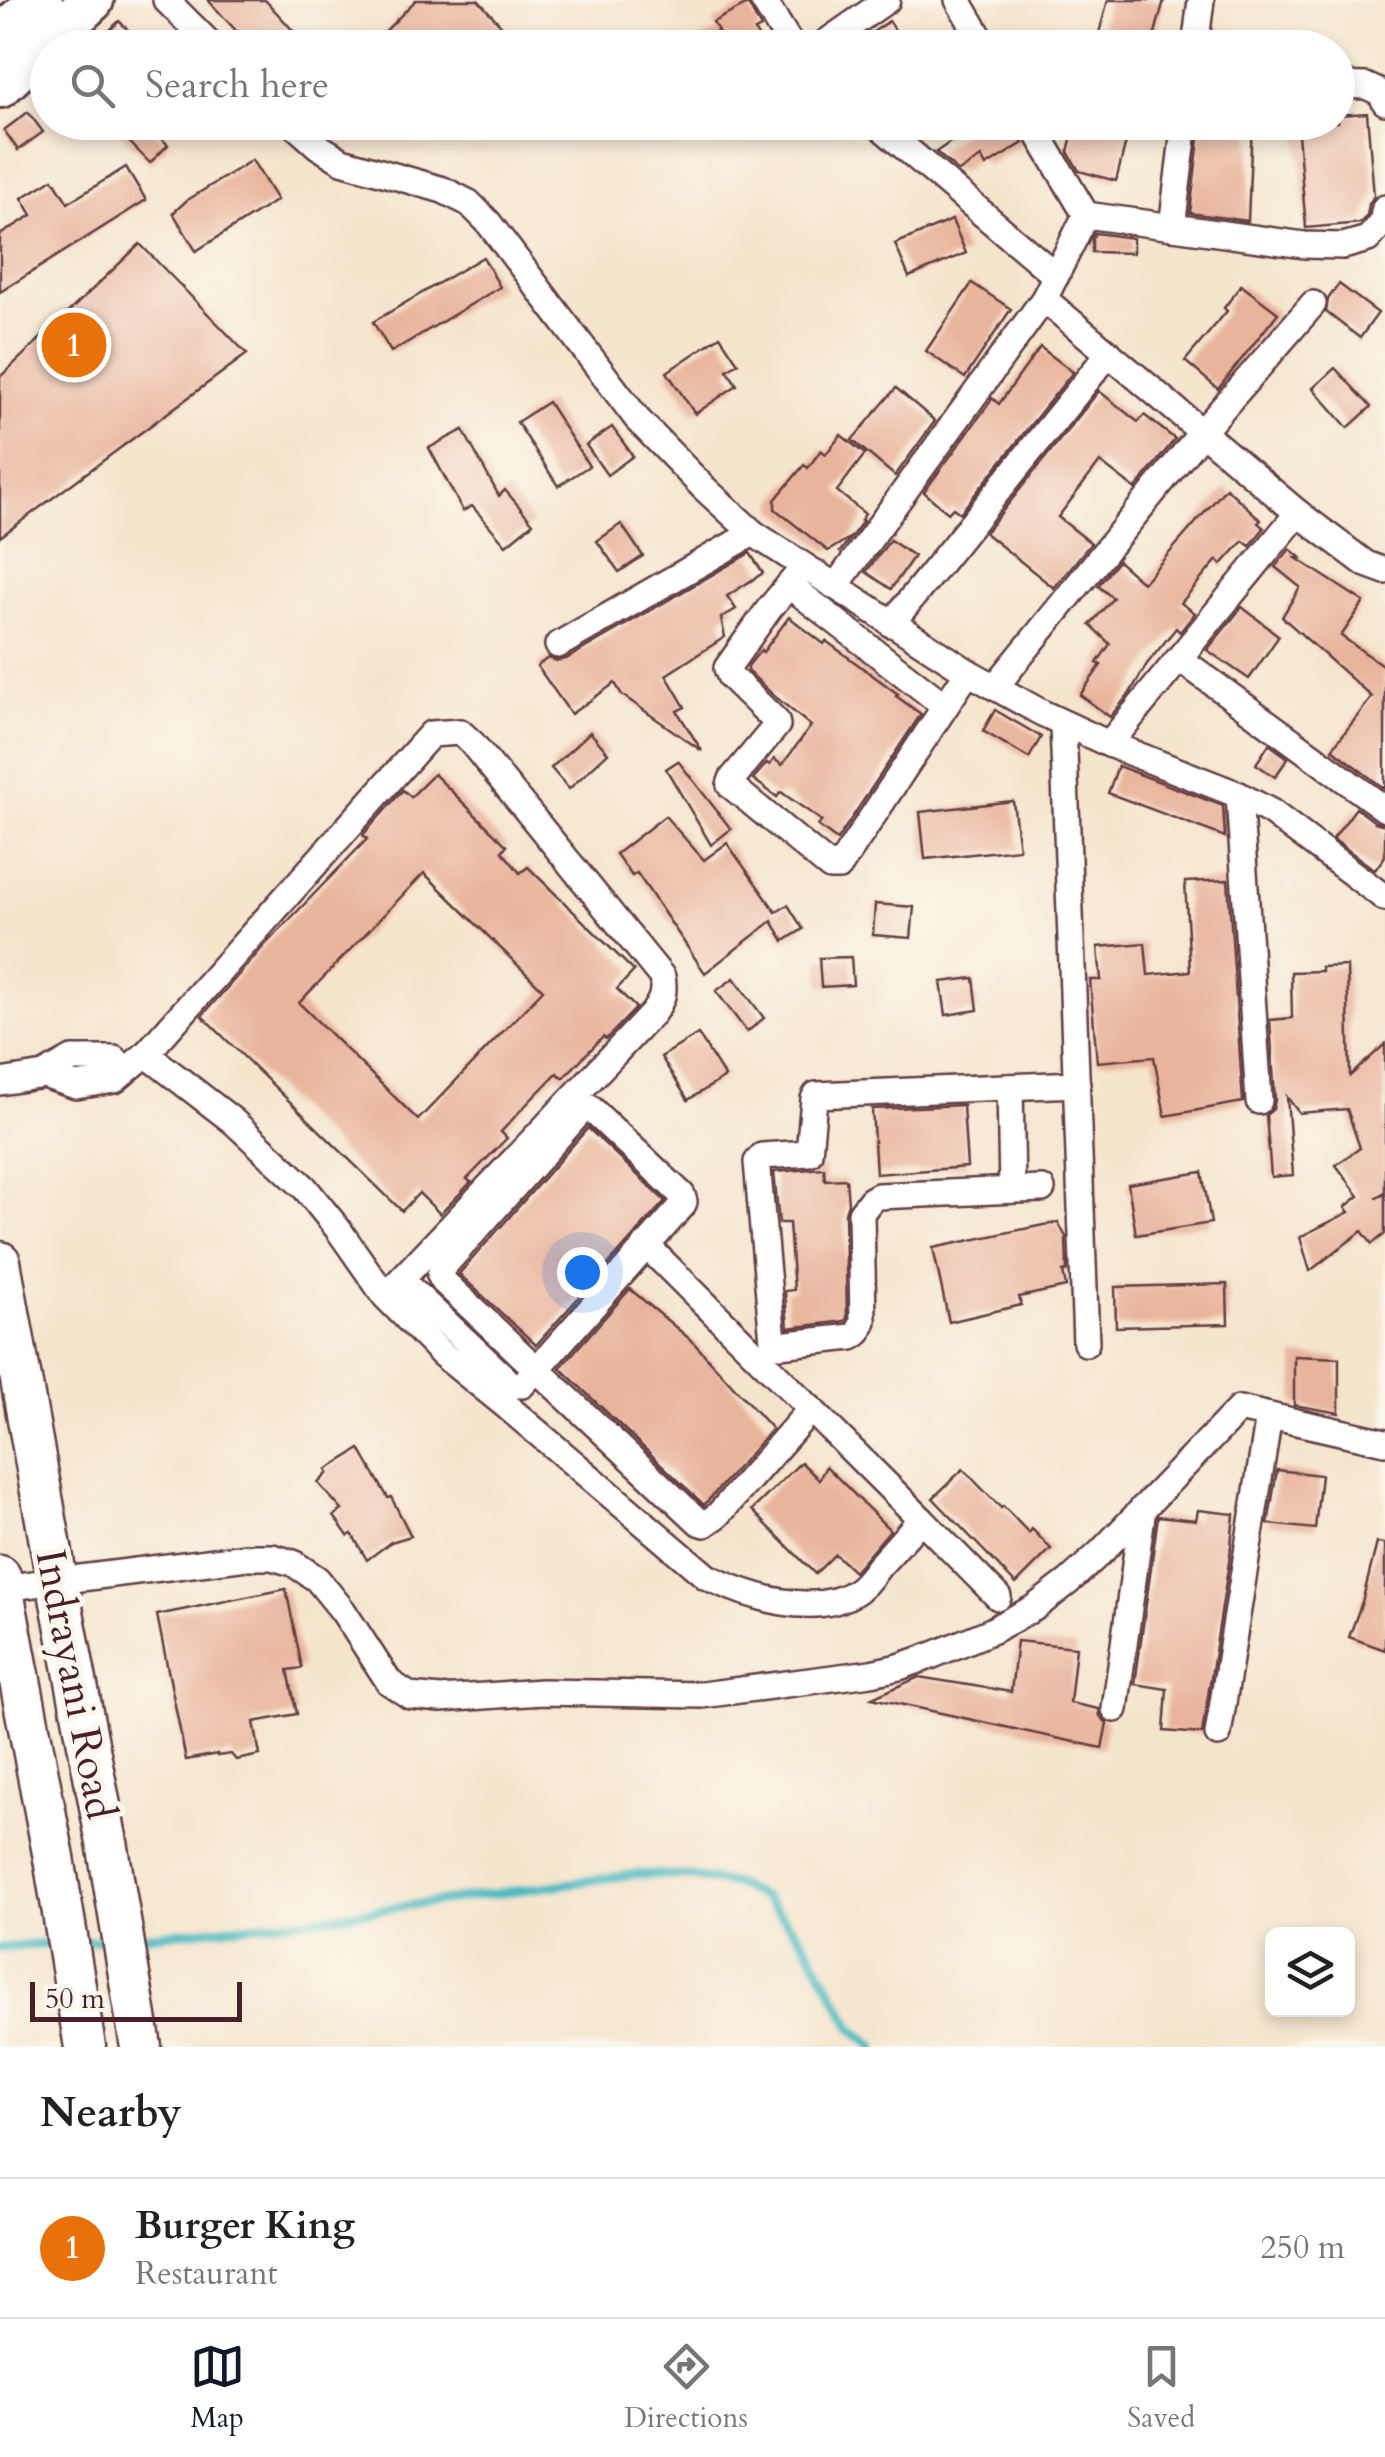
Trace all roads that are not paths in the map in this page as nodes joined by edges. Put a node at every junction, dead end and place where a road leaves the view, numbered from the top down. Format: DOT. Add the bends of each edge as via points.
graph roads {
  1 [pos="92,0"];
  2 [pos="166,0"];
  3 [pos="763,0"];
  4 [pos="887,0"];
  5 [pos="958,0"];
  6 [pos="1201,0"];
  7 [pos="60,30"];
  8 [pos="196,30"];
  9 [pos="782,30"];
  10 [pos="844,30"];
  11 [pos="976,30"];
  12 [pos="1197,30"];
  13 [pos="30,58"];
  14 [pos="0,86"];
  15 [pos="1355,86"];
  16 [pos="1385,102"];
  17 [pos="311,140"];
  18 [pos="894,140"];
  19 [pos="1042,140"];
  20 [pos="1184,140"];
  21 [pos="1385,208"];
  22 [pos="1086,216"];
  23 [pos="1172,227"];
  24 [pos="1050,288"];
  25 [pos="1313,304"];
  26 [pos="1109,353"];
  27 [pos="1202,432"];
  28 [pos="1298,514"];
  29 [pos="753,533"];
  30 [pos="1385,571"];
  31 [pos="796,576"];
  32 [pos="835,587"];
  33 [pos="891,624"];
  34 [pos="558,645"];
  35 [pos="1180,659"];
  36 [pos="968,672"];
  37 [pos="994,687"];
  38 [pos="945,706"];
  39 [pos="1063,724"];
  40 [pos="1109,744"];
  41 [pos="1239,795"];
  42 [pos="1385,809"];
  43 [pos="1385,898"];
  44 [pos="136,1062"];
  45 [pos="0,1082"];
  46 [pos="1076,1084"];
  47 [pos="1010,1087"];
  48 [pos="1259,1101"];
  49 [pos="1042,1189"];
  50 [pos="1012,1190"];
  51 [pos="646,1246"];
  52 [pos="0,1262"];
  53 [pos="393,1288"];
  54 [pos="1086,1343"];
  55 [pos="537,1369"];
  56 [pos="812,1409"];
  57 [pos="1269,1416"];
  58 [pos="1385,1442"];
  59 [pos="1143,1508"];
  60 [pos="921,1519"];
  61 [pos="57,1581"];
  62 [pos="1,1582"];
  63 [pos="998,1597"];
  64 [pos="1115,1710"];
  65 [pos="1218,1734"];
  66 [pos="85,2047"];
  67 [pos="141,2047"];
  1 -- 7 [label="highway"];
  2 -- 8 [label="street"];
  3 -- 9 [label="street"];
  4 -- 10 [label="street"];
  5 -- 11 [label="street"];
  6 -- 12 [label="street"];
  13 -- 14 [label="highway"];
  15 -- 16 [label="street" via="1382,93"];
  17 -- 29 [label="street" via="342,160 469,203 638,420"];
  18 -- 24 [label="street"];
  19 -- 22 [label="street"];
  20 -- 23 [label="street"];
  21 -- 23 [label="street" via="1368,240 1344,246"];
  22 -- 23 [label="street"];
  22 -- 24 [label="street"];
  24 -- 26 [label="street"];
  24 -- 32 [label="street"];
  25 -- 27 [label="street"];
  26 -- 27 [label="street"];
  26 -- 33 [label="street"];
  27 -- 28 [label="street"];
  27 -- 37 [label="street"];
  28 -- 30 [label="street"];
  28 -- 35 [label="street"];
  29 -- 31 [label="street"];
  29 -- 34 [label="street"];
  31 -- 32 [label="street"];
  31 -- 38 [label="street"];
  31 -- 38 [label="street" via="727,668 777,725 730,785 830,867 839,866"];
  32 -- 33 [label="street"];
  33 -- 36 [label="street"];
  35 -- 40 [label="street"];
  35 -- 42 [label="street"];
  36 -- 37 [label="street"];
  36 -- 38 [label="street"];
  37 -- 39 [label="street"];
  39 -- 40 [label="street"];
  39 -- 46 [label="street"];
  40 -- 41 [label="street"];
  41 -- 43 [label="street"];
  41 -- 48 [label="street"];
  44 -- 45 [label="street" via="72,1058 44,1074"];
  44 -- 53 [label="street" via="233,1122 305,1188"];
  44 -- 53 [label="street" via="431,734 460,732 472,742 662,977 664,990 653,1013"];
  46 -- 47 [label="street"];
  46 -- 54 [label="street"];
  47 -- 50 [label="street"];
  47 -- 50 [label="street" via="816,1095 809,1153 762,1156 758,1162 773,1341 858,1333 861,1213 870,1200"];
  49 -- 50 [label="street"];
  51 -- 55 [label="street"];
  51 -- 55 [label="street" via="684,1198 586,1108 441,1271"];
  51 -- 56 [label="street"];
  52 -- 61 [label="main road, Indrayani Road"];
  53 -- 55 [label="street" via="512,1385 522,1385"];
  53 -- 60 [label="street" via="442,1354 707,1578 732,1589 778,1602 842,1598 860,1589"];
  55 -- 56 [label="street" via="705,1524"];
  56 -- 60 [label="street"];
  57 -- 58 [label="street"];
  57 -- 59 [label="street" via="1239,1409"];
  57 -- 65 [label="street"];
  59 -- 61 [label="street" via="1068,1582 991,1631 899,1668 702,1695 410,1696 389,1682 318,1579 272,1557"];
  59 -- 64 [label="street"];
  60 -- 63 [label="street"];
  61 -- 62 [label="street"];
  61 -- 67 [label="main road, Indrayani Road"];
  62 -- 66 [label="main road, Indrayani Road"];
}
